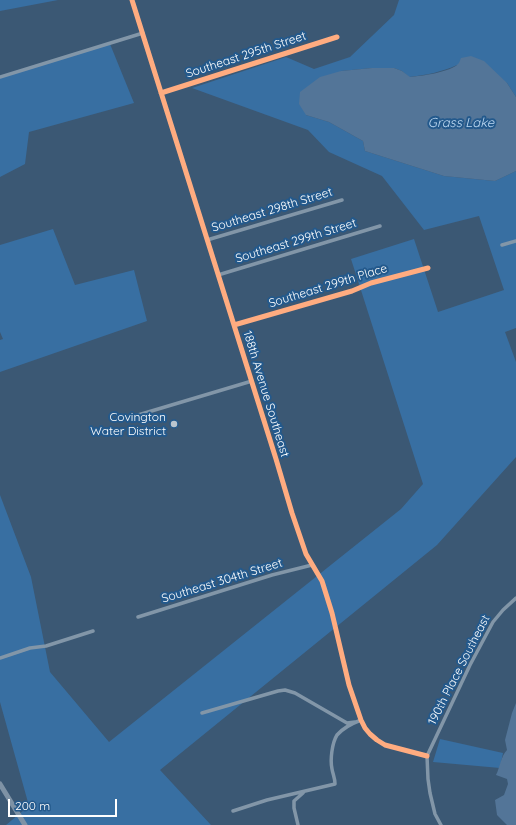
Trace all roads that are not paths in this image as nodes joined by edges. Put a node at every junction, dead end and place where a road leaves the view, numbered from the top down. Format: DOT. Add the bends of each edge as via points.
graph roads {
  1 [pos="132,0"];
  2 [pos="143,33"];
  3 [pos="337,37"];
  4 [pos="0,77"];
  5 [pos="161,93"];
  6 [pos="342,200"];
  7 [pos="380,226"];
  8 [pos="208,240"];
  9 [pos="516,241"];
  10 [pos="502,245"];
  11 [pos="428,268"];
  12 [pos="218,275"];
  13 [pos="234,325"];
  14 [pos="252,381"];
  15 [pos="128,418"];
  16 [pos="312,565"];
  17 [pos="516,598"];
  18 [pos="138,617"];
  19 [pos="93,631"];
  20 [pos="0,658"];
  21 [pos="202,713"];
  22 [pos="360,721"];
  23 [pos="427,756"];
  24 [pos="0,784"];
  25 [pos="303,792"];
  26 [pos="233,810"];
  27 [pos="25,825"];
  28 [pos="298,825"];
  29 [pos="441,825"];
  1 -- 2 [label="street, 188th Avenue Southeast"];
  2 -- 4 [label="street"];
  2 -- 5 [label="street, 188th Avenue Southeast"];
  3 -- 5 [label="street, Southeast 295th Street"];
  5 -- 8 [label="street, 188th Avenue Southeast"];
  6 -- 8 [label="street, Southeast 298th Street"];
  7 -- 12 [label="street, Southeast 299th Street"];
  8 -- 12 [label="street, 188th Avenue Southeast"];
  9 -- 10 [label="street"];
  11 -- 13 [label="street, Southeast 299th Place"];
  12 -- 13 [label="street, 188th Avenue Southeast"];
  13 -- 14 [label="street, 188th Avenue Southeast"];
  14 -- 15 [label="street"];
  14 -- 16 [label="street, 188th Avenue Southeast" via="292,513"];
  16 -- 18 [label="street, Southeast 304th Street"];
  16 -- 22 [label="street, 188th Avenue Southeast" via="322,581 332,613"];
  17 -- 23 [label="street, 190th Place Southeast" via="493,622"];
  19 -- 20 [label="street"];
  21 -- 22 [label="street" via="285,690 295,693 347,723"];
  22 -- 23 [label="street, 188th Avenue Southeast" via="384,745"];
  22 -- 25 [label="street" via="336,736 332,752 335,784"];
  23 -- 29 [label="street" via="430,792 435,814"];
  24 -- 27 [label="street"];
  25 -- 26 [label="street"];
  25 -- 28 [label="street" via="294,800"];
}
